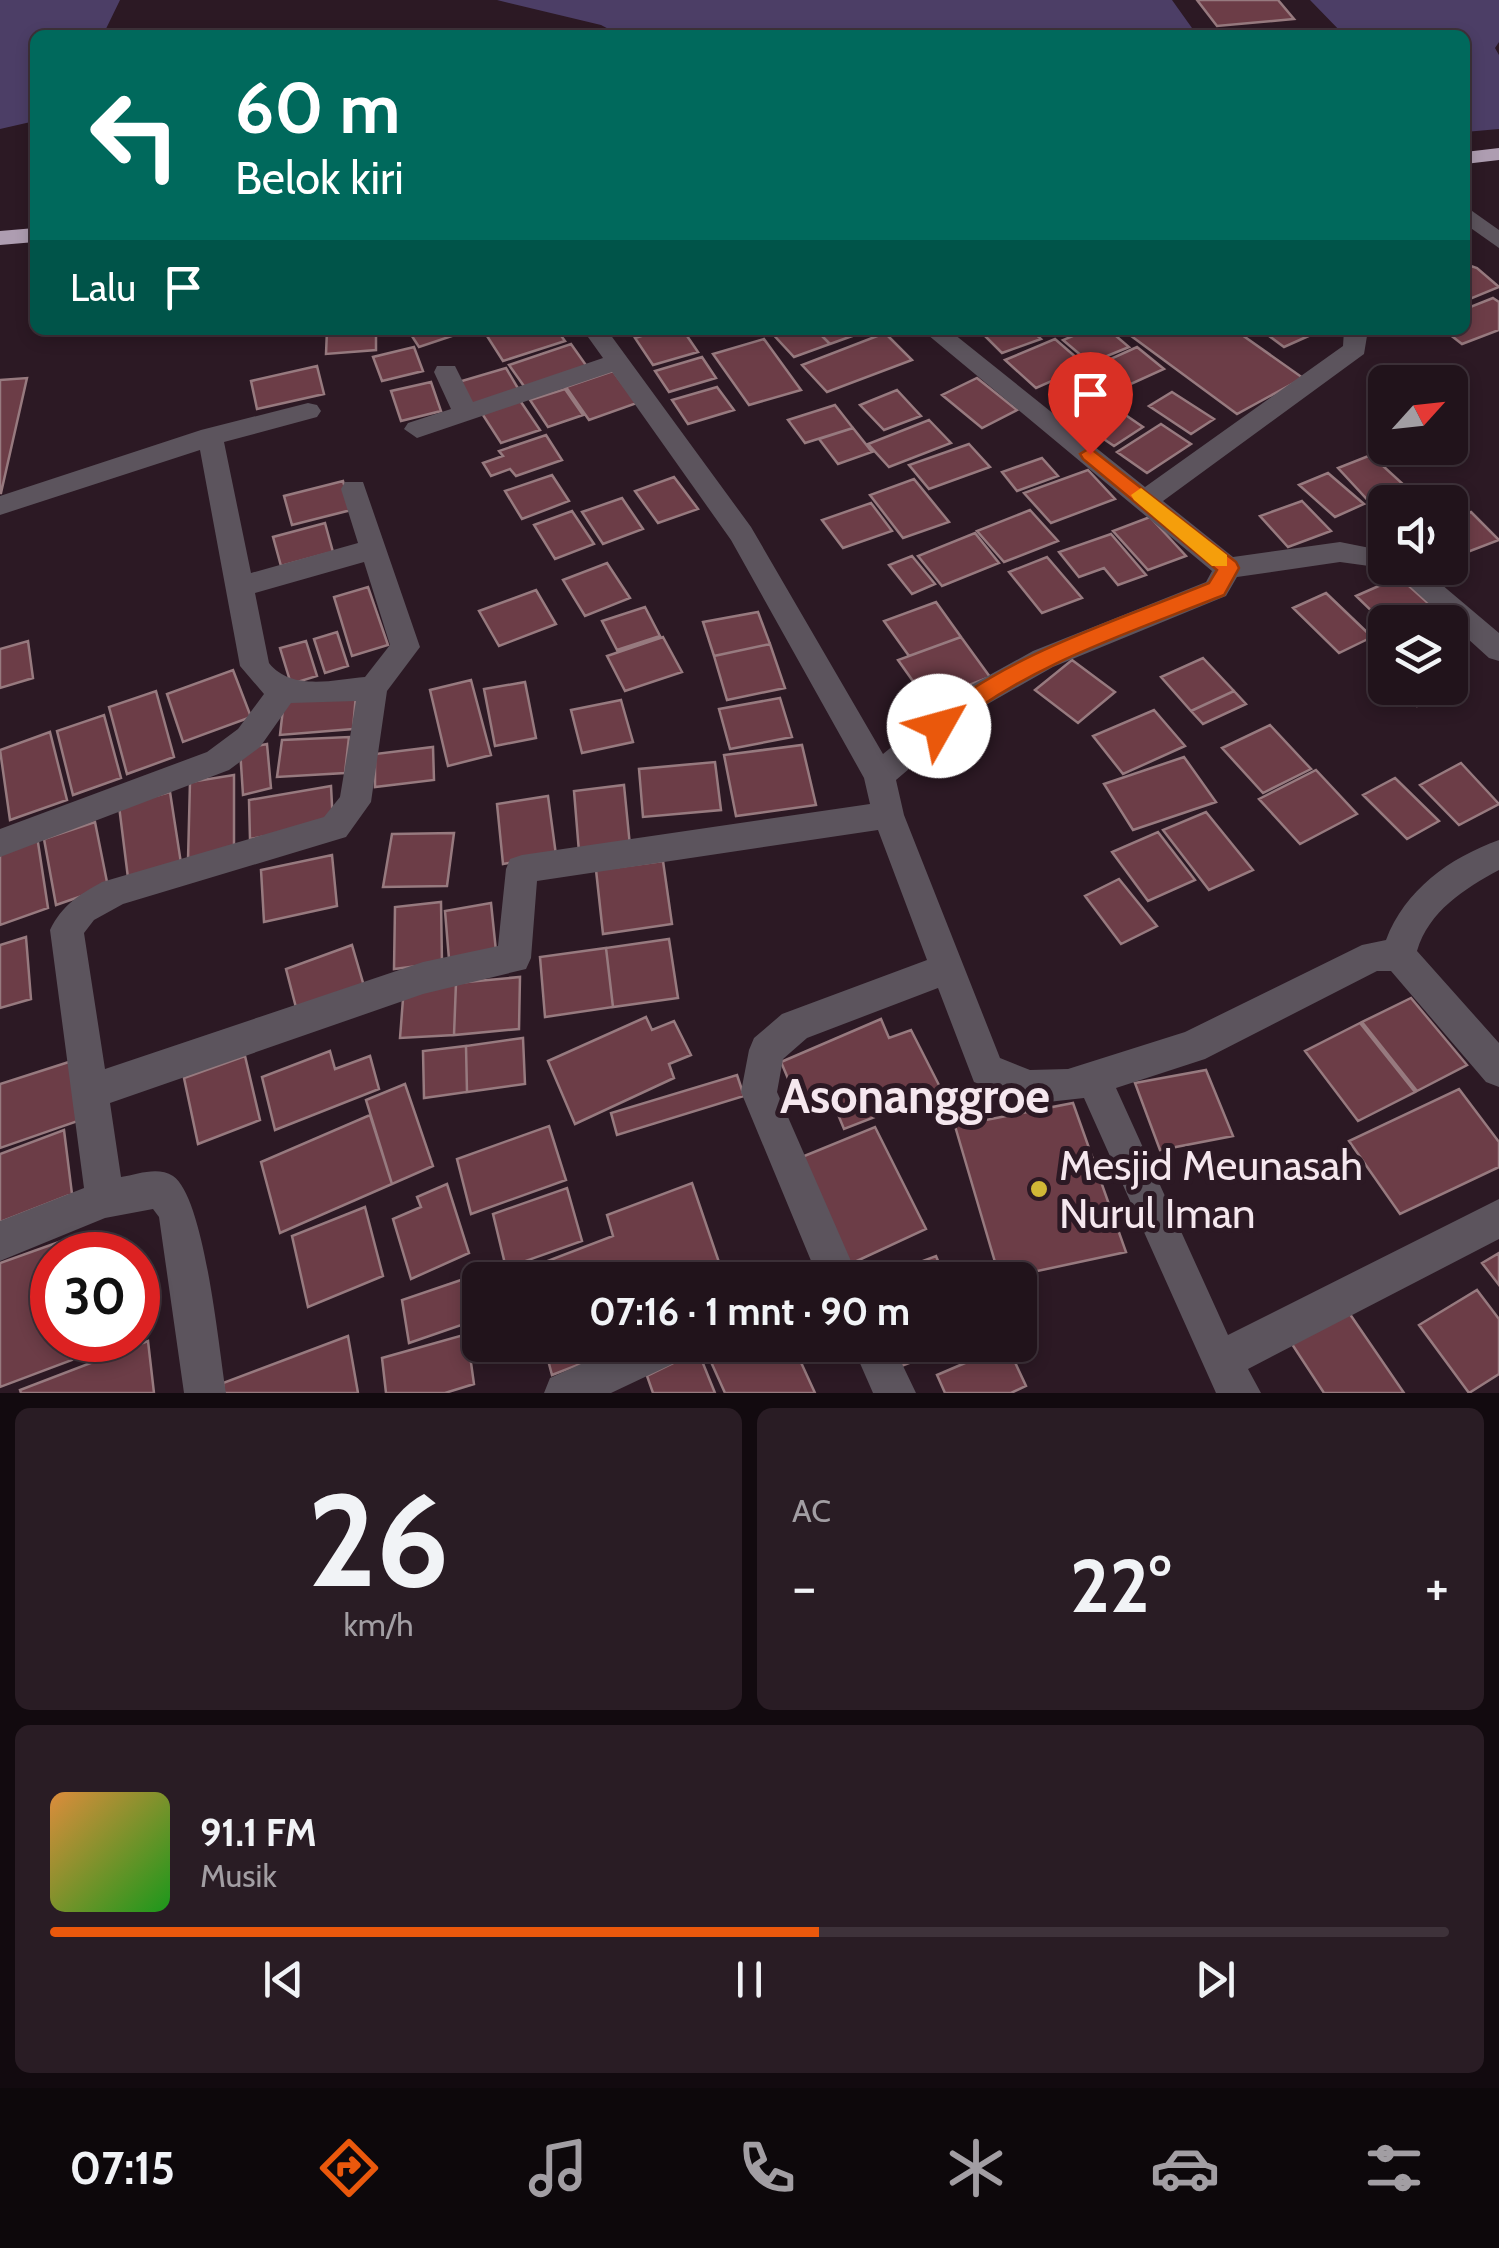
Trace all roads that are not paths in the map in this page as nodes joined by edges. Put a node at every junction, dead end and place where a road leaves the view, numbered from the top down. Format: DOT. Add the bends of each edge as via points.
graph roads {
  1 [pos="1499,154"];
  2 [pos="1470,157"];
  3 [pos="1470,218"];
  4 [pos="30,235"];
  5 [pos="0,238"];
  6 [pos="1499,241"];
  7 [pos="599,335"];
  8 [pos="940,335"];
  9 [pos="1355,335"];
  10 [pos="620,360"];
  11 [pos="446,372"];
  12 [pos="464,410"];
  13 [pos="308,411"];
  14 [pos="418,429"];
  15 [pos="210,436"];
  16 [pos="354,489"];
  17 [pos="1147,500"];
  18 [pos="0,506"];
  19 [pos="374,549"];
  20 [pos="1368,558"];
  21 [pos="1228,568"];
  22 [pos="1424,585"];
  23 [pos="241,586"];
  24 [pos="1499,650"];
  25 [pos="372,688"];
  26 [pos="282,692"];
  27 [pos="880,776"];
  28 [pos="888,815"];
  29 [pos="0,843"];
  30 [pos="1499,854"];
  31 [pos="1399,954"];
  32 [pos="950,968"];
  33 [pos="1499,1070"];
  34 [pos="1094,1077"];
  35 [pos="92,1091"];
  36 [pos="106,1199"];
  37 [pos="1499,1218"];
  38 [pos="0,1241"];
  39 [pos="823,1262"];
  40 [pos="632,1362"];
  41 [pos="880,1362"];
  42 [pos="1230,1377"];
  43 [pos="205,1393"];
  44 [pos="565,1393"];
  45 [pos="895,1393"];
  1 -- 2 [label="highway"];
  3 -- 6 [label="street"];
  4 -- 5 [label="highway"];
  7 -- 10 [label="street"];
  8 -- 17 [label="street"];
  9 -- 17 [label="street" via="1354,348"];
  10 -- 12 [label="street"];
  10 -- 27 [label="street" via="741,534"];
  11 -- 12 [label="street"];
  12 -- 14 [label="street"];
  13 -- 15 [label="street"];
  15 -- 18 [label="street"];
  15 -- 23 [label="street"];
  16 -- 19 [label="street"];
  17 -- 21 [label="street"];
  19 -- 23 [label="street"];
  19 -- 25 [label="street" via="405,647"];
  20 -- 21 [label="street" via="1340,552"];
  21 -- 27 [label="street" via="1216,589 1043,659 968,701"];
  22 -- 24 [label="street"];
  23 -- 26 [label="street" via="255,666 263,682"];
  25 -- 26 [label="street"];
  25 -- 35 [label="street" via="355,802 335,827 114,892 82,910 67,930"];
  26 -- 29 [label="street" via="249,738 218,761"];
  27 -- 28 [label="street"];
  28 -- 32 [label="street"];
  28 -- 35 [label="street" via="522,870 514,958 423,978"];
  30 -- 31 [label="street" via="1440,888 1399,936"];
  31 -- 33 [label="street"];
  31 -- 34 [label="street" via="1374,956 1192,1048"];
  32 -- 34 [label="street" via="988,1070 1030,1087"];
  32 -- 39 [label="street" via="795,1026 767,1050 759,1092"];
  34 -- 42 [label="street"];
  35 -- 36 [label="street"];
  36 -- 38 [label="street"];
  36 -- 43 [label="street" via="159,1189 170,1200 178,1216"];
  37 -- 42 [label="street"];
  40 -- 44 [label="street"];
  41 -- 45 [label="street"];
}
